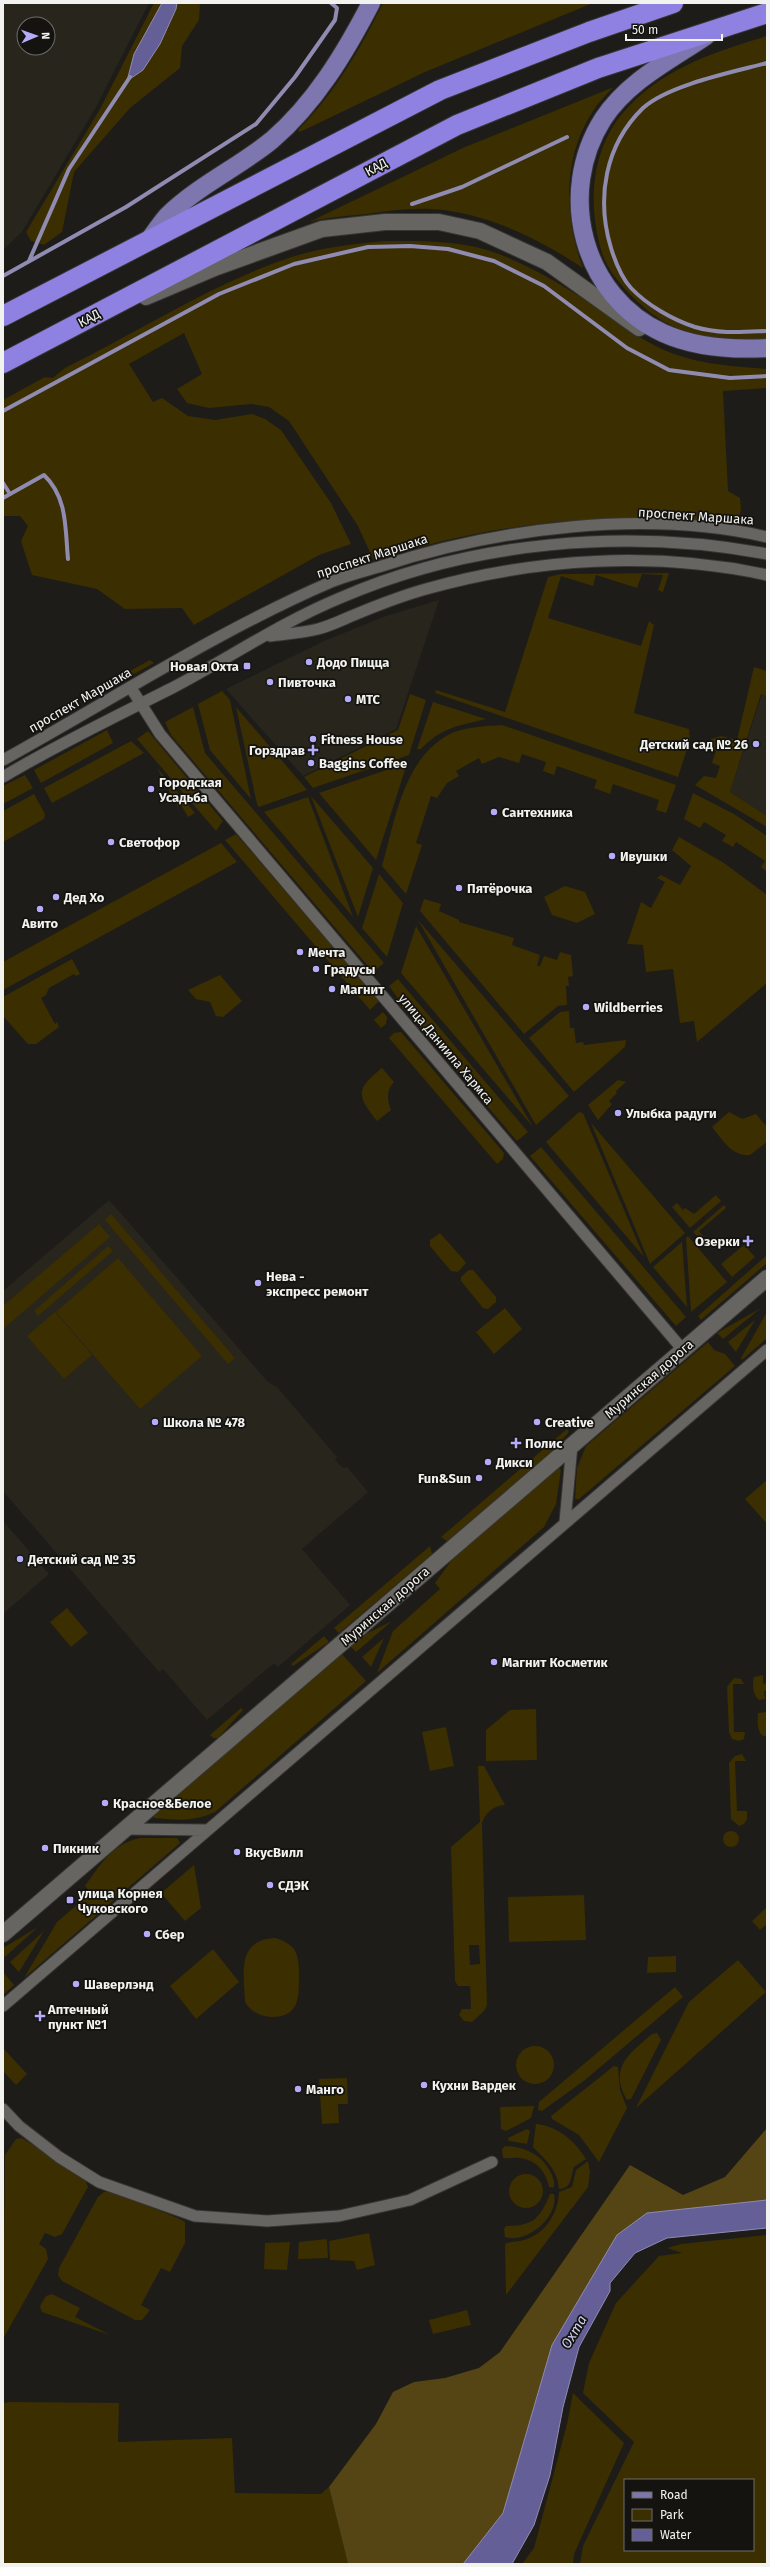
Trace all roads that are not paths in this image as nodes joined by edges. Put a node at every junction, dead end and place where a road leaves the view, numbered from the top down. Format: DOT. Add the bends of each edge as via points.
graph roads {
  1 [pos="674,3"];
  2 [pos="366,6"];
  3 [pos="767,13"];
  4 [pos="715,30"];
  5 [pos="148,242"];
  6 [pos="3,316"];
  7 [pos="45,340"];
  8 [pos="767,348"];
  9 [pos="767,356"];
  10 [pos="3,363"];
  11 [pos="767,537"];
  12 [pos="767,554"];
  13 [pos="767,574"];
  14 [pos="263,637"];
  15 [pos="131,688"];
  16 [pos="140,703"];
  17 [pos="3,760"];
  18 [pos="3,777"];
  19 [pos="767,1278"];
  20 [pos="683,1350"];
  21 [pos="767,1350"];
  22 [pos="572,1445"];
  23 [pos="565,1522"];
  24 [pos="125,1829"];
  25 [pos="207,1830"];
  26 [pos="3,1934"];
  27 [pos="3,2006"];
  28 [pos="3,2109"];
  29 [pos="492,2162"];
  1 -- 5 [label="highway" via="589,32 440,90"];
  2 -- 5 [label="main road" via="324,83 295,116 272,140 198,190 168,215"];
  3 -- 4 [label="highway, КАД"];
  4 -- 7 [label="highway, КАД" via="598,68 457,125"];
  4 -- 8 [label="main road" via="642,77 618,99 603,120 587,151 581,182 580,218 587,251 600,276 615,297 639,318 662,332 686,342 717,348"];
  5 -- 6 [label="highway"];
  7 -- 9 [label="street" via="217,267 322,230 385,222 439,222 480,231 547,262 635,325 684,349 718,355"];
  7 -- 10 [label="highway, КАД"];
  11 -- 15 [label="street, проспект Маршака" via="744,532 667,525 588,525 527,531 458,544 414,555 333,582 271,611 163,668"];
  12 -- 14 [label="street" via="667,542 587,542 498,553 460,560 374,584 339,598"];
  13 -- 14 [label="street" via="738,568 663,561 589,561 533,567 464,579 424,590 318,629"];
  14 -- 16 [label="street"];
  15 -- 16 [label="street, улица Даниила Хармса"];
  15 -- 17 [label="street, проспект Маршака"];
  16 -- 18 [label="street"];
  16 -- 20 [label="street, улица Даниила Хармса" via="160,734"];
  19 -- 20 [label="street, Муринская дорога"];
  20 -- 22 [label="street, Муринская дорога"];
  21 -- 23 [label="street"];
  22 -- 23 [label="street"];
  22 -- 24 [label="street, Муринская дорога"];
  23 -- 25 [label="street" via="408,1660"];
  24 -- 25 [label="street"];
  24 -- 26 [label="street, Муринская дорога"];
  25 -- 27 [label="street"];
  28 -- 29 [label="street" via="19,2126 59,2157 99,2182 195,2216 267,2222 339,2216 410,2200"];
}
